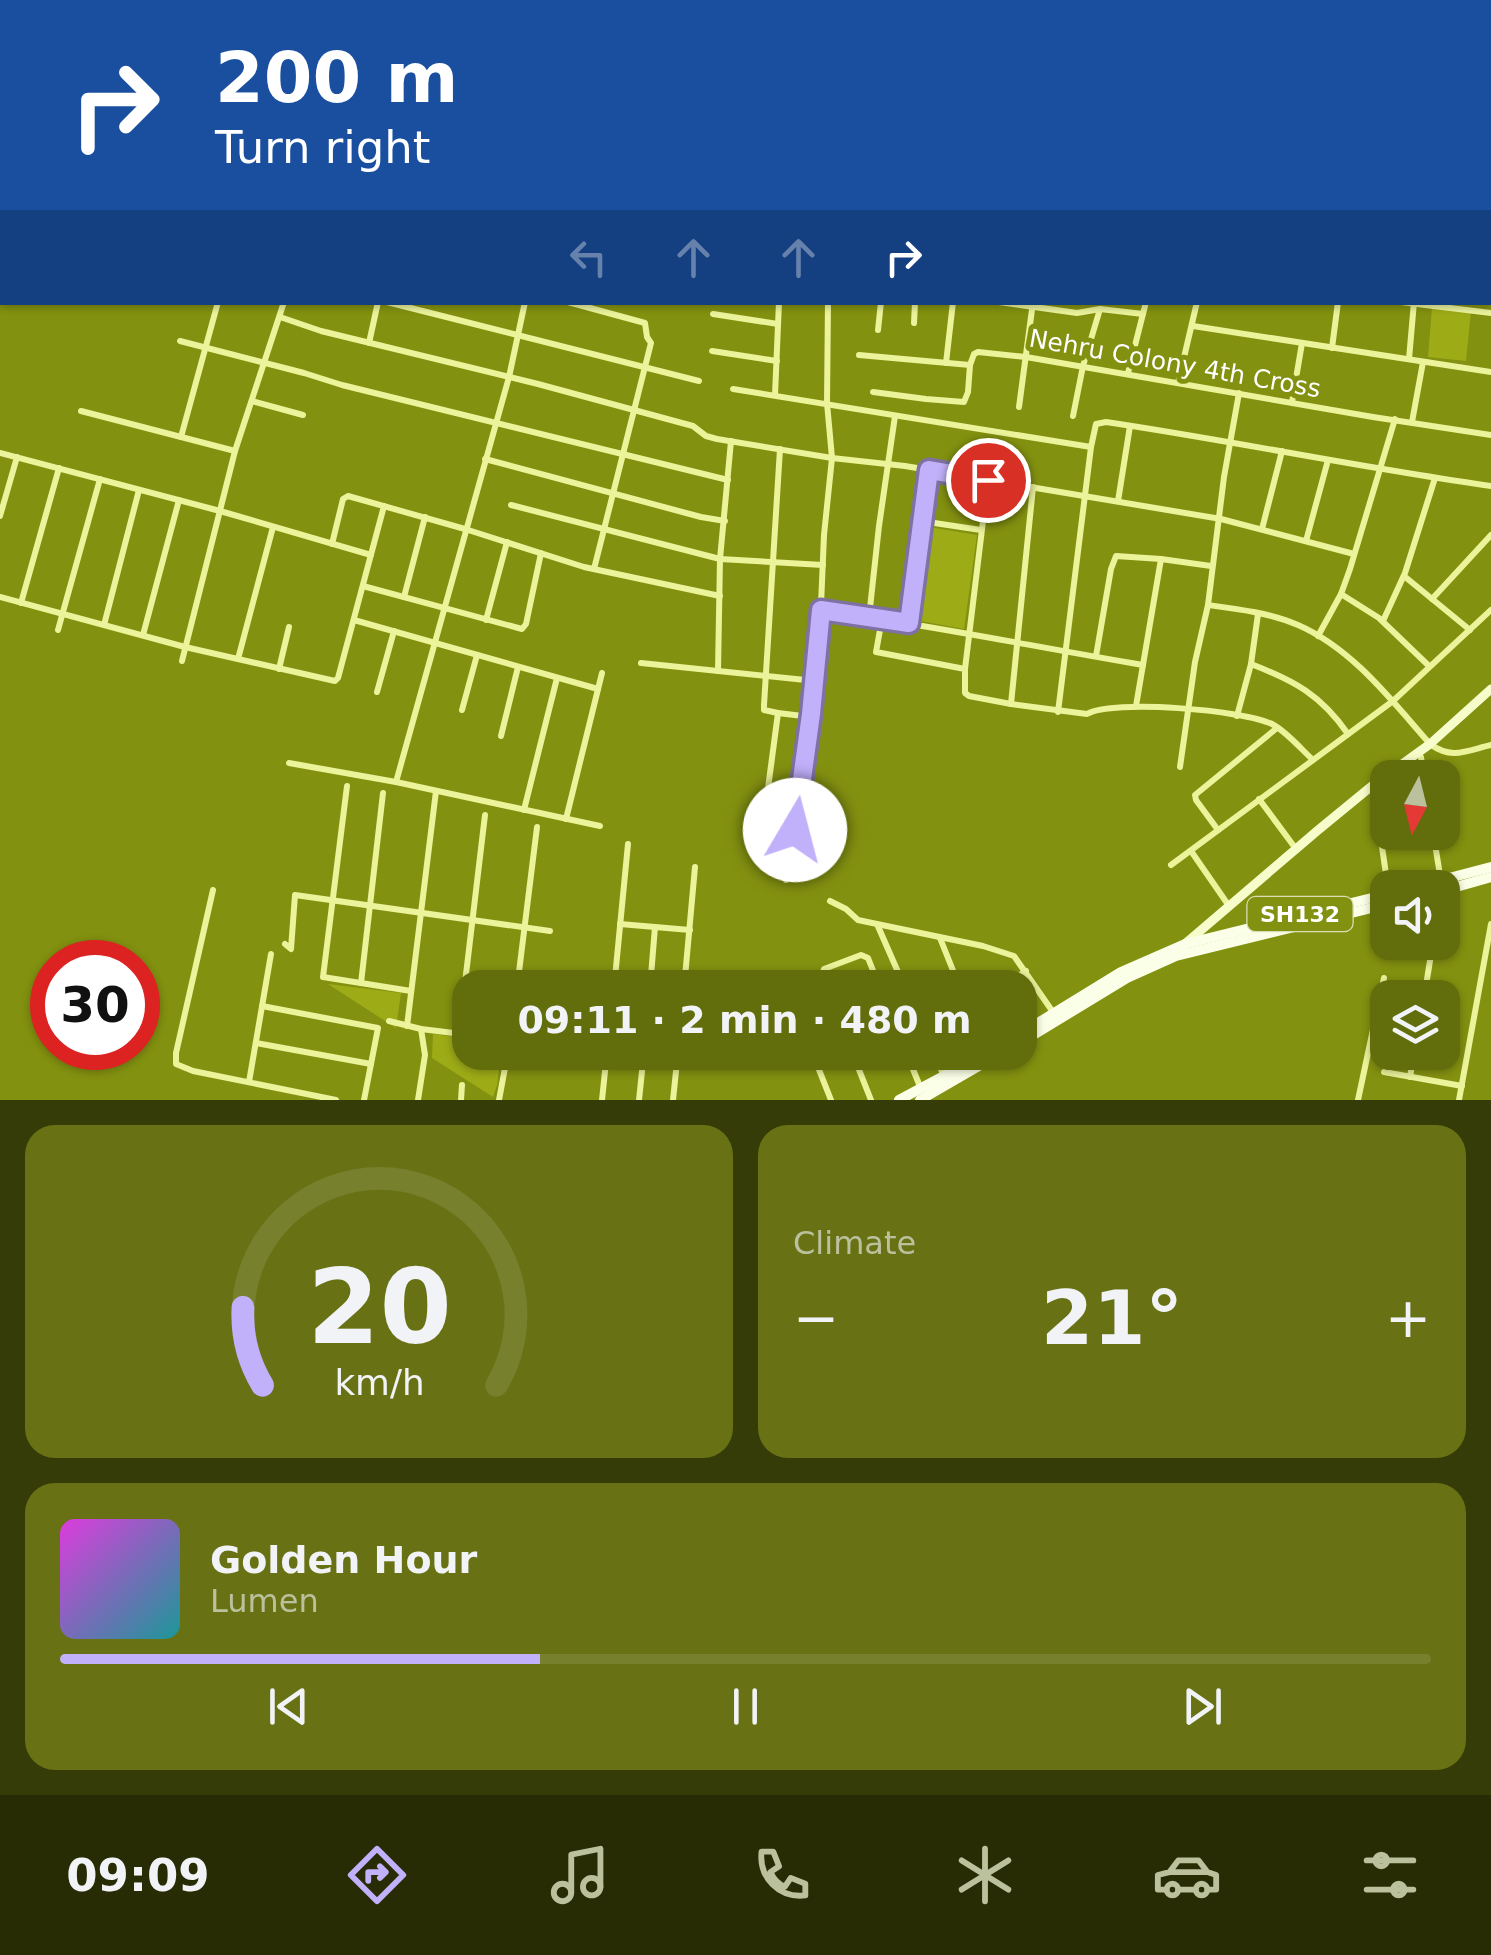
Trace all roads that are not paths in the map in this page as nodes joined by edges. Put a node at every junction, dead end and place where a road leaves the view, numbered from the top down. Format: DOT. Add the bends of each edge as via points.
graph roads {
  1 [pos="217,305"];
  2 [pos="283,305"];
  3 [pos="377,305"];
  4 [pos="400,305"];
  5 [pos="524,305"];
  6 [pos="778,305"];
  7 [pos="828,305"];
  8 [pos="881,305"];
  9 [pos="915,305"];
  10 [pos="953,305"];
  11 [pos="1033,305"];
  12 [pos="1145,305"];
  13 [pos="1196,305"];
  14 [pos="1338,305"];
  15 [pos="1414,305"];
  16 [pos="1429,305"];
  17 [pos="599,306"];
  18 [pos="1096,307"];
  19 [pos="1491,313"];
  20 [pos="713,314"];
  21 [pos="1143,314"];
  22 [pos="280,317"];
  23 [pos="914,323"];
  24 [pos="778,324"];
  25 [pos="1192,326"];
  26 [pos="878,330"];
  27 [pos="519,334"];
  28 [pos="180,341"];
  29 [pos="369,343"];
  30 [pos="1302,344"];
  31 [pos="207,348"];
  32 [pos="1332,348"];
  33 [pos="712,351"];
  34 [pos="859,355"];
  35 [pos="1026,356"];
  36 [pos="1409,359"];
  37 [pos="776,361"];
  38 [pos="265,362"];
  39 [pos="1424,362"];
  40 [pos="946,363"];
  41 [pos="970,366"];
  42 [pos="1083,366"];
  43 [pos="646,367"];
  44 [pos="1491,371"];
  45 [pos="1128,373"];
  46 [pos="509,377"];
  47 [pos="700,381"];
  48 [pos="1178,384"];
  49 [pos="733,389"];
  50 [pos="873,392"];
  51 [pos="1239,394"];
  52 [pos="776,396"];
  53 [pos="252,401"];
  54 [pos="1292,402"];
  55 [pos="827,403"];
  56 [pos="1019,407"];
  57 [pos="635,410"];
  58 [pos="80,411"];
  59 [pos="303,416"];
  60 [pos="895,416"];
  61 [pos="1073,416"];
  62 [pos="1395,419"];
  63 [pos="496,422"];
  64 [pos="1412,422"];
  65 [pos="1130,426"];
  66 [pos="1491,435"];
  67 [pos="181,437"];
  68 [pos="1230,441"];
  69 [pos="731,442"];
  70 [pos="1091,447"];
  71 [pos="780,450"];
  72 [pos="235,451"];
  73 [pos="1282,451"];
  74 [pos="0,453"];
  75 [pos="623,454"];
  76 [pos="17,457"];
  77 [pos="832,458"];
  78 [pos="486,459"];
  79 [pos="1328,460"];
  80 [pos="888,464"];
  81 [pos="59,468"];
  82 [pos="929,470"];
  83 [pos="1382,470"];
  84 [pos="1436,478"];
  85 [pos="100,479"];
  86 [pos="728,480"];
  87 [pos="988,480"];
  88 [pos="1491,486"];
  89 [pos="1033,487"];
  90 [pos="139,490"];
  91 [pos="613,492"];
  92 [pos="1086,496"];
  93 [pos="179,500"];
  94 [pos="2,501"];
  95 [pos="1118,501"];
  96 [pos="511,505"];
  97 [pos="384,506"];
  98 [pos="220,511"];
  99 [pos="0,516"];
  100 [pos="426,518"];
  101 [pos="1219,519"];
  102 [pos="725,521"];
  103 [pos="921,521"];
  104 [pos="273,526"];
  105 [pos="465,529"];
  106 [pos="604,529"];
  107 [pos="981,530"];
  108 [pos="1262,530"];
  109 [pos="1491,536"];
  110 [pos="506,542"];
  111 [pos="1306,542"];
  112 [pos="332,544"];
  113 [pos="542,554"];
  114 [pos="1354,554"];
  115 [pos="371,555"];
  116 [pos="1162,559"];
  117 [pos="720,560"];
  118 [pos="774,562"];
  119 [pos="823,565"];
  120 [pos="1212,566"];
  121 [pos="594,570"];
  122 [pos="1404,576"];
  123 [pos="363,586"];
  124 [pos="1341,594"];
  125 [pos="720,596"];
  126 [pos="0,597"];
  127 [pos="404,597"];
  128 [pos="1432,599"];
  129 [pos="21,603"];
  130 [pos="1208,605"];
  131 [pos="443,608"];
  132 [pos="821,610"];
  133 [pos="1491,610"];
  134 [pos="63,614"];
  135 [pos="1258,614"];
  136 [pos="869,616"];
  137 [pos="882,618"];
  138 [pos="354,620"];
  139 [pos="486,620"];
  140 [pos="1383,621"];
  141 [pos="909,623"];
  142 [pos="104,625"];
  143 [pos="289,627"];
  144 [pos="58,630"];
  145 [pos="1470,630"];
  146 [pos="394,631"];
  147 [pos="969,633"];
  148 [pos="143,635"];
  149 [pos="1318,636"];
  150 [pos="434,643"];
  151 [pos="1018,644"];
  152 [pos="186,647"];
  153 [pos="1065,652"];
  154 [pos="477,655"];
  155 [pos="1096,657"];
  156 [pos="238,659"];
  157 [pos="182,661"];
  158 [pos="642,663"];
  159 [pos="1143,664"];
  160 [pos="1252,664"];
  161 [pos="1429,666"];
  162 [pos="518,667"];
  163 [pos="279,669"];
  164 [pos="965,670"];
  165 [pos="718,671"];
  166 [pos="602,673"];
  167 [pos="766,674"];
  168 [pos="558,678"];
  169 [pos="815,680"];
  170 [pos="598,689"];
  171 [pos="1491,689"];
  172 [pos="377,692"];
  173 [pos="1392,701"];
  174 [pos="1011,704"];
  175 [pos="1136,706"];
  176 [pos="1189,709"];
  177 [pos="462,710"];
  178 [pos="778,712"];
  179 [pos="1058,712"];
  180 [pos="1237,716"];
  181 [pos="811,718"];
  182 [pos="1277,728"];
  183 [pos="1348,734"];
  184 [pos="501,736"];
  185 [pos="1430,744"];
  186 [pos="1491,745"];
  187 [pos="1417,753"];
  188 [pos="1313,760"];
  189 [pos="1407,760"];
  190 [pos="1421,760"];
  191 [pos="290,762"];
  192 [pos="1180,767"];
  193 [pos="396,782"];
  194 [pos="347,786"];
  195 [pos="1370,788"];
  196 [pos="436,791"];
  197 [pos="383,793"];
  198 [pos="1259,799"];
  199 [pos="524,810"];
  200 [pos="485,815"];
  201 [pos="566,819"];
  202 [pos="600,826"];
  203 [pos="536,827"];
  204 [pos="1218,830"];
  205 [pos="761,841"];
  206 [pos="628,844"];
  207 [pos="1297,850"];
  208 [pos="1191,851"];
  209 [pos="1171,865"];
  210 [pos="1491,867"];
  211 [pos="695,868"];
  212 [pos="1491,877"];
  213 [pos="1460,879"];
  214 [pos="786,880"];
  215 [pos="1460,883"];
  216 [pos="213,890"];
  217 [pos="1370,896"];
  218 [pos="830,901"];
  219 [pos="334,902"];
  220 [pos="370,906"];
  221 [pos="1228,906"];
  222 [pos="1370,908"];
  223 [pos="422,914"];
  224 [pos="472,920"];
  225 [pos="620,924"];
  226 [pos="877,924"];
  227 [pos="1491,924"];
  228 [pos="655,926"];
  229 [pos="523,927"];
  230 [pos="690,930"];
  231 [pos="550,931"];
  232 [pos="940,937"];
  233 [pos="1214,941"];
  234 [pos="285,944"];
  235 [pos="1185,944"];
  236 [pos="271,954"];
  237 [pos="1176,956"];
  238 [pos="466,970"];
  239 [pos="519,970"];
  240 [pos="616,970"];
  241 [pos="651,970"];
  242 [pos="686,970"];
  243 [pos="824,970"];
  244 [pos="873,970"];
  245 [pos="897,970"];
  246 [pos="953,970"];
  247 [pos="1025,970"];
  248 [pos="1384,978"];
  249 [pos="360,983"];
  250 [pos="1037,988"];
  251 [pos="412,991"];
  252 [pos="262,1006"];
  253 [pos="1056,1016"];
  254 [pos="389,1021"];
  255 [pos="407,1026"];
  256 [pos="1037,1026"];
  257 [pos="421,1028"];
  258 [pos="1037,1030"];
  259 [pos="452,1032"];
  260 [pos="256,1043"];
  261 [pos="372,1064"];
  262 [pos="505,1070"];
  263 [pos="605,1070"];
  264 [pos="642,1070"];
  265 [pos="676,1070"];
  266 [pos="818,1070"];
  267 [pos="859,1070"];
  268 [pos="912,1070"];
  269 [pos="941,1070"];
  270 [pos="962,1070"];
  271 [pos="968,1070"];
  272 [pos="1411,1070"];
  273 [pos="1384,1072"];
  274 [pos="1410,1077"];
  275 [pos="946,1081"];
  276 [pos="249,1082"];
  277 [pos="462,1085"];
  278 [pos="1462,1086"];
  279 [pos="921,1095"];
  280 [pos="336,1100"];
  281 [pos="364,1100"];
  282 [pos="418,1100"];
  283 [pos="461,1100"];
  284 [pos="499,1100"];
  285 [pos="602,1100"];
  286 [pos="639,1100"];
  287 [pos="673,1100"];
  288 [pos="830,1100"];
  289 [pos="871,1100"];
  290 [pos="899,1100"];
  291 [pos="1358,1100"];
  292 [pos="1459,1100"];
  1 -- 31 [label="street"];
  2 -- 22 [label="street"];
  3 -- 29 [label="street"];
  4 -- 27 [label="street"];
  5 -- 27 [label="street"];
  6 -- 24 [label="street"];
  7 -- 55 [label="street"];
  8 -- 26 [label="street"];
  9 -- 23 [label="street"];
  10 -- 40 [label="street"];
  11 -- 18 [label="street" via="1077,314"];
  11 -- 35 [label="street"];
  12 -- 21 [label="street"];
  13 -- 25 [label="street"];
  14 -- 32 [label="street"];
  15 -- 36 [label="street"];
  16 -- 19 [label="street"];
  17 -- 43 [label="street" via="646,323"];
  18 -- 21 [label="street"];
  18 -- 42 [label="street"];
  20 -- 24 [label="street"];
  21 -- 45 [label="street"];
  22 -- 29 [label="street"];
  22 -- 38 [label="street"];
  24 -- 37 [label="street"];
  25 -- 30 [label="street"];
  25 -- 48 [label="street"];
  27 -- 43 [label="street"];
  27 -- 46 [label="street"];
  28 -- 31 [label="street"];
  29 -- 46 [label="street"];
  30 -- 32 [label="street"];
  30 -- 54 [label="street"];
  31 -- 38 [label="street"];
  31 -- 67 [label="street"];
  32 -- 36 [label="street"];
  33 -- 37 [label="street"];
  34 -- 40 [label="street, Nehru Colony 4th Cross"];
  35 -- 41 [label="street, Nehru Colony 4th Cross" via="978,352"];
  35 -- 42 [label="street, Nehru Colony 4th Cross"];
  35 -- 56 [label="street"];
  36 -- 39 [label="street"];
  37 -- 52 [label="street"];
  38 -- 53 [label="street"];
  38 -- 63 [label="street"];
  39 -- 44 [label="street"];
  39 -- 64 [label="street"];
  40 -- 41 [label="street, Nehru Colony 4th Cross"];
  41 -- 50 [label="street" via="964,402"];
  42 -- 45 [label="street, Nehru Colony 4th Cross"];
  42 -- 61 [label="street"];
  43 -- 47 [label="street"];
  43 -- 57 [label="street"];
  45 -- 48 [label="street, Nehru Colony 4th Cross"];
  46 -- 57 [label="street"];
  46 -- 63 [label="street"];
  48 -- 51 [label="street, Nehru Colony 4th Cross"];
  49 -- 52 [label="street"];
  51 -- 54 [label="street, Nehru Colony 4th Cross"];
  51 -- 68 [label="street"];
  52 -- 55 [label="street"];
  53 -- 59 [label="street"];
  53 -- 72 [label="street"];
  54 -- 62 [label="street, Nehru Colony 4th Cross"];
  55 -- 60 [label="street"];
  55 -- 77 [label="street"];
  57 -- 69 [label="street"];
  57 -- 75 [label="street"];
  58 -- 67 [label="street"];
  60 -- 70 [label="street"];
  60 -- 80 [label="street"];
  62 -- 64 [label="street, Nehru Colony 4th Cross"];
  62 -- 83 [label="street"];
  63 -- 75 [label="street"];
  63 -- 78 [label="street"];
  64 -- 66 [label="street, Nehru Colony 4th Cross"];
  65 -- 68 [label="street"];
  65 -- 70 [label="street" via="1096,424"];
  65 -- 95 [label="street"];
  67 -- 72 [label="street"];
  68 -- 73 [label="street"];
  68 -- 101 [label="street"];
  69 -- 71 [label="street"];
  69 -- 86 [label="street"];
  70 -- 92 [label="street"];
  71 -- 77 [label="street"];
  71 -- 118 [label="street"];
  72 -- 98 [label="street"];
  73 -- 79 [label="street"];
  73 -- 108 [label="street"];
  74 -- 76 [label="street"];
  75 -- 86 [label="street"];
  75 -- 91 [label="street"];
  76 -- 81 [label="street"];
  76 -- 94 [label="street"];
  77 -- 80 [label="street"];
  77 -- 119 [label="street"];
  78 -- 91 [label="street"];
  78 -- 105 [label="street"];
  79 -- 83 [label="street"];
  79 -- 111 [label="street"];
  80 -- 82 [label="street"];
  80 -- 136 [label="street"];
  81 -- 85 [label="street"];
  81 -- 129 [label="street"];
  82 -- 87 [label="street"];
  82 -- 103 [label="street"];
  83 -- 84 [label="street"];
  83 -- 114 [label="street"];
  84 -- 88 [label="street"];
  84 -- 122 [label="street"];
  85 -- 90 [label="street"];
  85 -- 134 [label="street"];
  86 -- 102 [label="street"];
  87 -- 89 [label="street"];
  87 -- 107 [label="street"];
  89 -- 92 [label="street"];
  89 -- 151 [label="street"];
  90 -- 93 [label="street"];
  90 -- 142 [label="street"];
  91 -- 102 [label="street"];
  91 -- 106 [label="street"];
  92 -- 95 [label="street"];
  92 -- 153 [label="street"];
  93 -- 98 [label="street"];
  93 -- 148 [label="street"];
  94 -- 99 [label="street"];
  95 -- 101 [label="street"];
  96 -- 106 [label="street"];
  97 -- 100 [label="street"];
  97 -- 112 [label="street" via="345,497"];
  97 -- 115 [label="street"];
  98 -- 104 [label="street"];
  98 -- 152 [label="street"];
  100 -- 105 [label="street"];
  100 -- 127 [label="street"];
  101 -- 108 [label="street"];
  101 -- 120 [label="street"];
  102 -- 117 [label="street"];
  103 -- 107 [label="street"];
  103 -- 141 [label="street"];
  104 -- 112 [label="street"];
  104 -- 156 [label="street"];
  105 -- 110 [label="street"];
  105 -- 131 [label="street"];
  106 -- 117 [label="street"];
  106 -- 121 [label="street"];
  107 -- 147 [label="street"];
  108 -- 111 [label="street"];
  109 -- 128 [label="street"];
  110 -- 113 [label="street"];
  110 -- 139 [label="street"];
  111 -- 114 [label="street"];
  112 -- 115 [label="street"];
  113 -- 121 [label="street"];
  113 -- 139 [label="street" via="524,628"];
  114 -- 124 [label="street"];
  115 -- 123 [label="street"];
  116 -- 120 [label="street"];
  116 -- 155 [label="street" via="1116,556"];
  116 -- 159 [label="street"];
  117 -- 118 [label="street"];
  117 -- 125 [label="street"];
  118 -- 119 [label="street"];
  118 -- 167 [label="street"];
  119 -- 132 [label="street"];
  120 -- 130 [label="street"];
  121 -- 125 [label="street"];
  122 -- 128 [label="street"];
  122 -- 140 [label="street"];
  123 -- 127 [label="street"];
  123 -- 138 [label="street"];
  124 -- 140 [label="street"];
  124 -- 149 [label="street"];
  125 -- 165 [label="street"];
  126 -- 129 [label="street"];
  127 -- 131 [label="street"];
  128 -- 145 [label="street"];
  129 -- 134 [label="street"];
  130 -- 135 [label="street"];
  130 -- 176 [label="street"];
  131 -- 139 [label="street"];
  131 -- 150 [label="street"];
  132 -- 136 [label="street"];
  132 -- 169 [label="street"];
  133 -- 145 [label="street"];
  134 -- 142 [label="street"];
  134 -- 144 [label="street"];
  135 -- 149 [label="street"];
  135 -- 160 [label="street"];
  136 -- 137 [label="street"];
  137 -- 141 [label="street"];
  137 -- 164 [label="street" via="876,652"];
  138 -- 146 [label="street"];
  138 -- 163 [label="street" via="335,681"];
  140 -- 161 [label="street"];
  141 -- 147 [label="street"];
  142 -- 148 [label="street"];
  143 -- 163 [label="street"];
  145 -- 161 [label="street"];
  146 -- 150 [label="street"];
  146 -- 172 [label="street"];
  147 -- 151 [label="street"];
  147 -- 164 [label="street"];
  148 -- 152 [label="street"];
  149 -- 173 [label="street"];
  150 -- 154 [label="street"];
  150 -- 193 [label="street"];
  151 -- 153 [label="street"];
  151 -- 174 [label="street"];
  152 -- 156 [label="street"];
  152 -- 157 [label="street"];
  153 -- 155 [label="street"];
  153 -- 179 [label="street"];
  154 -- 162 [label="street"];
  154 -- 177 [label="street"];
  155 -- 159 [label="street"];
  156 -- 163 [label="street"];
  158 -- 165 [label="street"];
  159 -- 175 [label="street"];
  160 -- 180 [label="street"];
  160 -- 183 [label="street" via="1311,692"];
  161 -- 173 [label="street"];
  162 -- 168 [label="street"];
  162 -- 184 [label="street"];
  164 -- 174 [label="street" via="969,696"];
  165 -- 167 [label="street"];
  166 -- 170 [label="street"];
  167 -- 169 [label="street"];
  167 -- 178 [label="street" via="764,710"];
  168 -- 170 [label="street"];
  168 -- 199 [label="street"];
  169 -- 181 [label="street"];
  170 -- 201 [label="street"];
  171 -- 185 [label="main road"];
  173 -- 183 [label="street"];
  173 -- 185 [label="street"];
  174 -- 179 [label="street"];
  175 -- 176 [label="street"];
  175 -- 179 [label="street"];
  176 -- 180 [label="street"];
  176 -- 192 [label="street"];
  178 -- 181 [label="street"];
  178 -- 205 [label="street"];
  180 -- 182 [label="street"];
  181 -- 214 [label="street"];
  182 -- 188 [label="street"];
  182 -- 204 [label="street" via="1196,794"];
  183 -- 188 [label="street"];
  185 -- 186 [label="street" via="1454,754"];
  185 -- 187 [label="main road"];
  187 -- 189 [label="main road"];
  187 -- 190 [label="street"];
  188 -- 198 [label="street"];
  191 -- 193 [label="street"];
  193 -- 196 [label="street"];
  194 -- 219 [label="street"];
  195 -- 207 [label="main road"];
  196 -- 199 [label="street"];
  196 -- 223 [label="street"];
  197 -- 220 [label="street"];
  198 -- 204 [label="street"];
  198 -- 207 [label="street"];
  199 -- 201 [label="street"];
  200 -- 224 [label="street"];
  201 -- 202 [label="street"];
  203 -- 229 [label="street"];
  204 -- 208 [label="street"];
  206 -- 225 [label="street"];
  207 -- 221 [label="main road"];
  208 -- 209 [label="street"];
  208 -- 221 [label="street"];
  210 -- 213 [label="main road"];
  211 -- 230 [label="street"];
  212 -- 215 [label="main road"];
  216 -- 276 [label="street" via="175,1060 180,1068"];
  217 -- 233 [label="main road, SH132"];
  218 -- 226 [label="street"];
  219 -- 220 [label="street"];
  219 -- 234 [label="street" via="295,894 291,949"];
  219 -- 249 [label="street" via="323,977"];
  220 -- 223 [label="street"];
  220 -- 249 [label="street"];
  221 -- 235 [label="main road"];
  222 -- 233 [label="main road, SH132"];
  223 -- 224 [label="street"];
  223 -- 251 [label="street"];
  224 -- 229 [label="street"];
  224 -- 238 [label="street"];
  225 -- 228 [label="street"];
  225 -- 240 [label="street"];
  226 -- 232 [label="street"];
  226 -- 245 [label="street"];
  227 -- 278 [label="street"];
  228 -- 230 [label="street"];
  228 -- 241 [label="street"];
  229 -- 231 [label="street"];
  229 -- 239 [label="street"];
  230 -- 242 [label="street"];
  232 -- 246 [label="street"];
  232 -- 247 [label="street" via="1007,952"];
  233 -- 235 [label="main road, SH132"];
  233 -- 237 [label="main road, SH132"];
  235 -- 237 [label="main road"];
  235 -- 253 [label="main road, SH132" via="1120,972"];
  236 -- 252 [label="street"];
  237 -- 253 [label="main road, SH132"];
  243 -- 244 [label="street" via="861,956"];
  248 -- 291 [label="street"];
  249 -- 251 [label="street"];
  250 -- 253 [label="street"];
  251 -- 255 [label="street"];
  252 -- 260 [label="street"];
  252 -- 261 [label="street" via="378,1028"];
  253 -- 256 [label="main road, SH132"];
  253 -- 258 [label="main road, SH132"];
  254 -- 255 [label="street"];
  255 -- 257 [label="street"];
  257 -- 259 [label="street"];
  257 -- 282 [label="street" via="425,1054"];
  260 -- 261 [label="street"];
  260 -- 276 [label="street"];
  261 -- 281 [label="street"];
  262 -- 284 [label="street"];
  263 -- 285 [label="street"];
  264 -- 286 [label="street"];
  265 -- 287 [label="street"];
  266 -- 288 [label="street"];
  267 -- 289 [label="street"];
  268 -- 279 [label="street"];
  269 -- 275 [label="street"];
  270 -- 275 [label="main road"];
  271 -- 275 [label="main road"];
  272 -- 274 [label="street"];
  273 -- 274 [label="street"];
  274 -- 278 [label="street"];
  275 -- 279 [label="main road"];
  276 -- 280 [label="street"];
  277 -- 283 [label="street"];
  278 -- 292 [label="street"];
  279 -- 290 [label="main road"];
}
